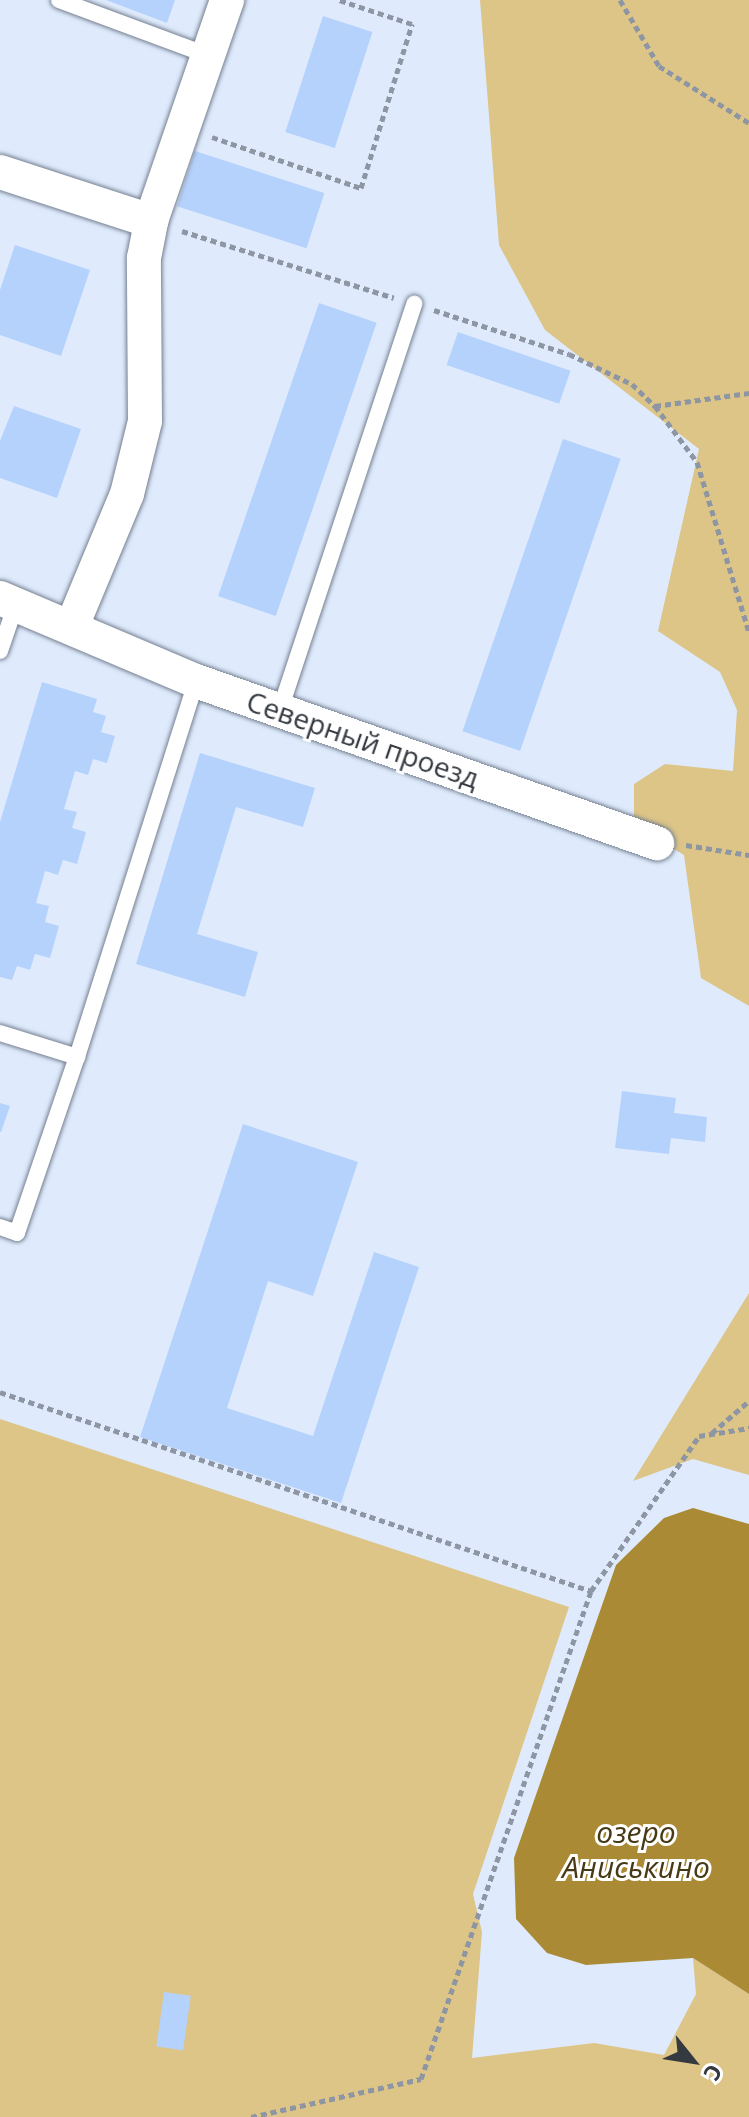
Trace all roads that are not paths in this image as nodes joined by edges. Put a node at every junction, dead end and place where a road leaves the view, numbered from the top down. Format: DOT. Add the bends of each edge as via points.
graph roads {
  1 [pos="59,0"];
  2 [pos="227,0"];
  3 [pos="207,55"];
  4 [pos="0,172"];
  5 [pos="151,221"];
  6 [pos="414,304"];
  7 [pos="8,601"];
  8 [pos="72,626"];
  9 [pos="0,651"];
  10 [pos="196,681"];
  11 [pos="280,710"];
  12 [pos="657,843"];
  13 [pos="0,1033"];
  14 [pos="77,1057"];
  15 [pos="0,1227"];
  1 -- 3 [label="lane"];
  2 -- 3 [label="street"];
  3 -- 5 [label="street"];
  4 -- 5 [label="street"];
  5 -- 8 [label="street" via="144,258 145,421 127,494"];
  6 -- 11 [label="lane"];
  7 -- 8 [label="street, Северный проезд"];
  7 -- 9 [label="lane"];
  8 -- 10 [label="street, Северный проезд"];
  10 -- 11 [label="street, Северный проезд"];
  10 -- 14 [label="lane"];
  11 -- 12 [label="street, Северный проезд"];
  13 -- 14 [label="lane"];
  14 -- 15 [label="lane" via="17,1233"];
}
